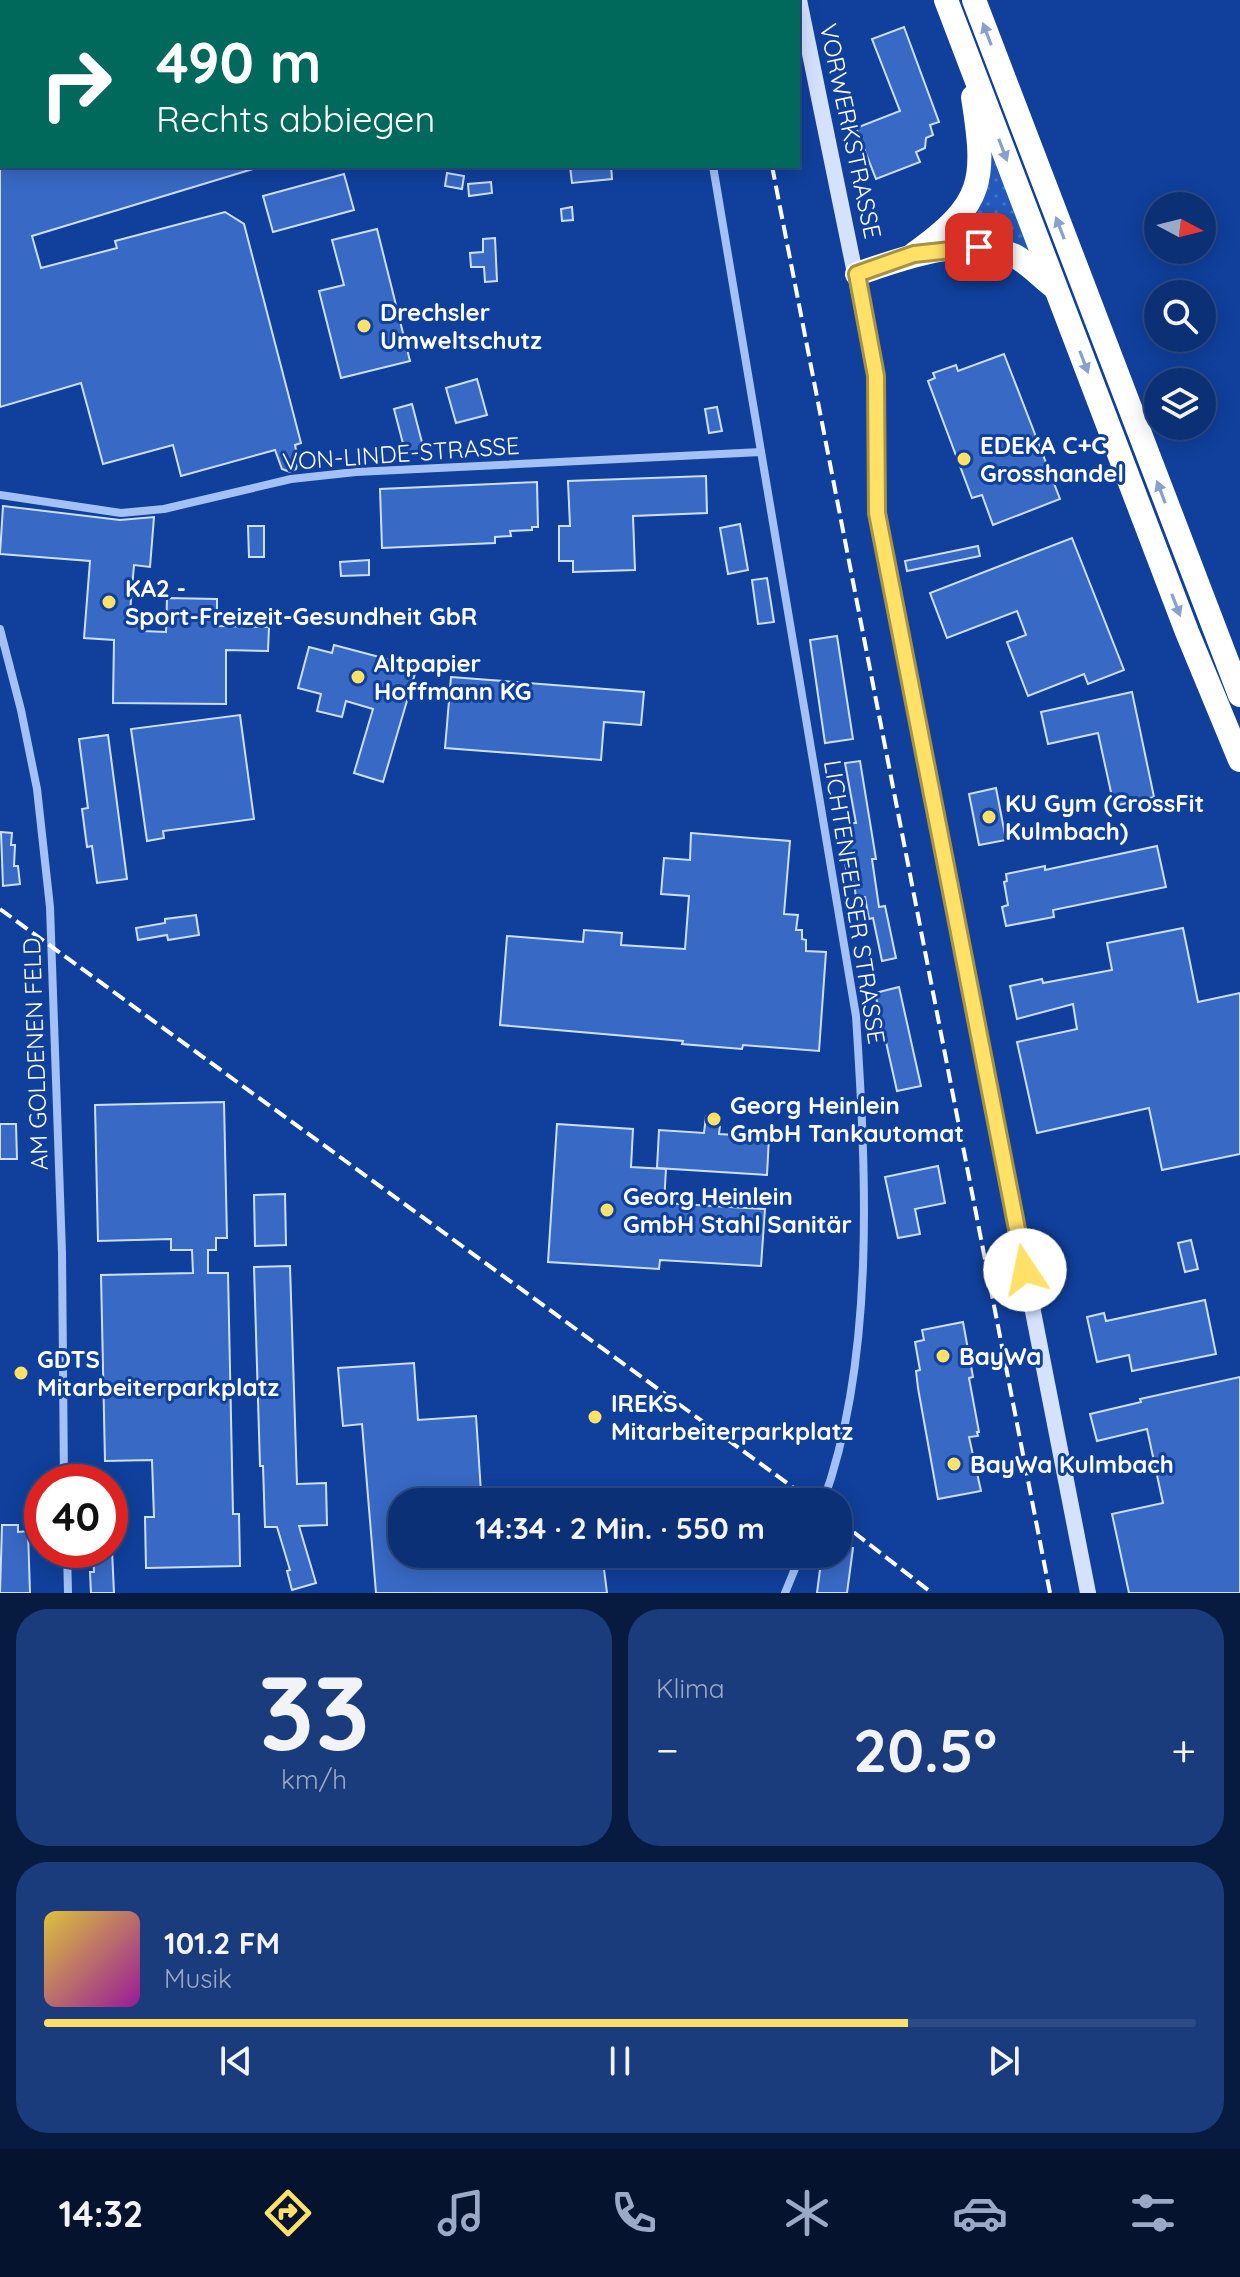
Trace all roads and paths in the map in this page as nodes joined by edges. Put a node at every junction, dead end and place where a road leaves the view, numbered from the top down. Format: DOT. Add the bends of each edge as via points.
graph roads {
  1 [pos="946,0"];
  2 [pos="974,0"];
  3 [pos="800,5"];
  4 [pos="965,51"];
  5 [pos="713,168"];
  6 [pos="914,254"];
  7 [pos="857,274"];
  8 [pos="1056,289"];
  9 [pos="761,452"];
  10 [pos="0,495"];
  11 [pos="0,629"];
  12 [pos="1240,695"];
  13 [pos="1240,760"];
  14 [pos="64,1464"];
  15 [pos="827,1488"];
  16 [pos="67,1568"];
  17 [pos="795,1568"];
  18 [pos="68,1593"];
  19 [pos="785,1593"];
  20 [pos="1088,1593"];
  1 -- 4 [label="highway"];
  12 -- 2 [label="highway, one-way"];
  3 -- 7 [label="street, VORWERKSTRASSE"];
  4 -- 6 [label="highway" via="980,158 978,180 960,217"];
  4 -- 8 [label="highway, one-way"];
  5 -- 9 [label="street, LICHTENFELSER STRASSE"];
  6 -- 7 [label="highway"];
  6 -- 8 [label="highway" via="998,250 1026,263"];
  7 -- 20 [label="street, VORWERKSTRASSE" via="876,376 877,513"];
  8 -- 13 [label="highway, one-way"];
  9 -- 10 [label="street, VON-LINDE-STRASSE" via="356,472 291,479 164,509 121,513"];
  9 -- 15 [label="street, LICHTENFELSER STRASSE" via="856,1016 862,1275 845,1429"];
  11 -- 14 [label="street, AM GOLDENEN FELD" via="37,789 50,907"];
  16 -- 18 [label="street"];
  17 -- 19 [label="street"];
}
